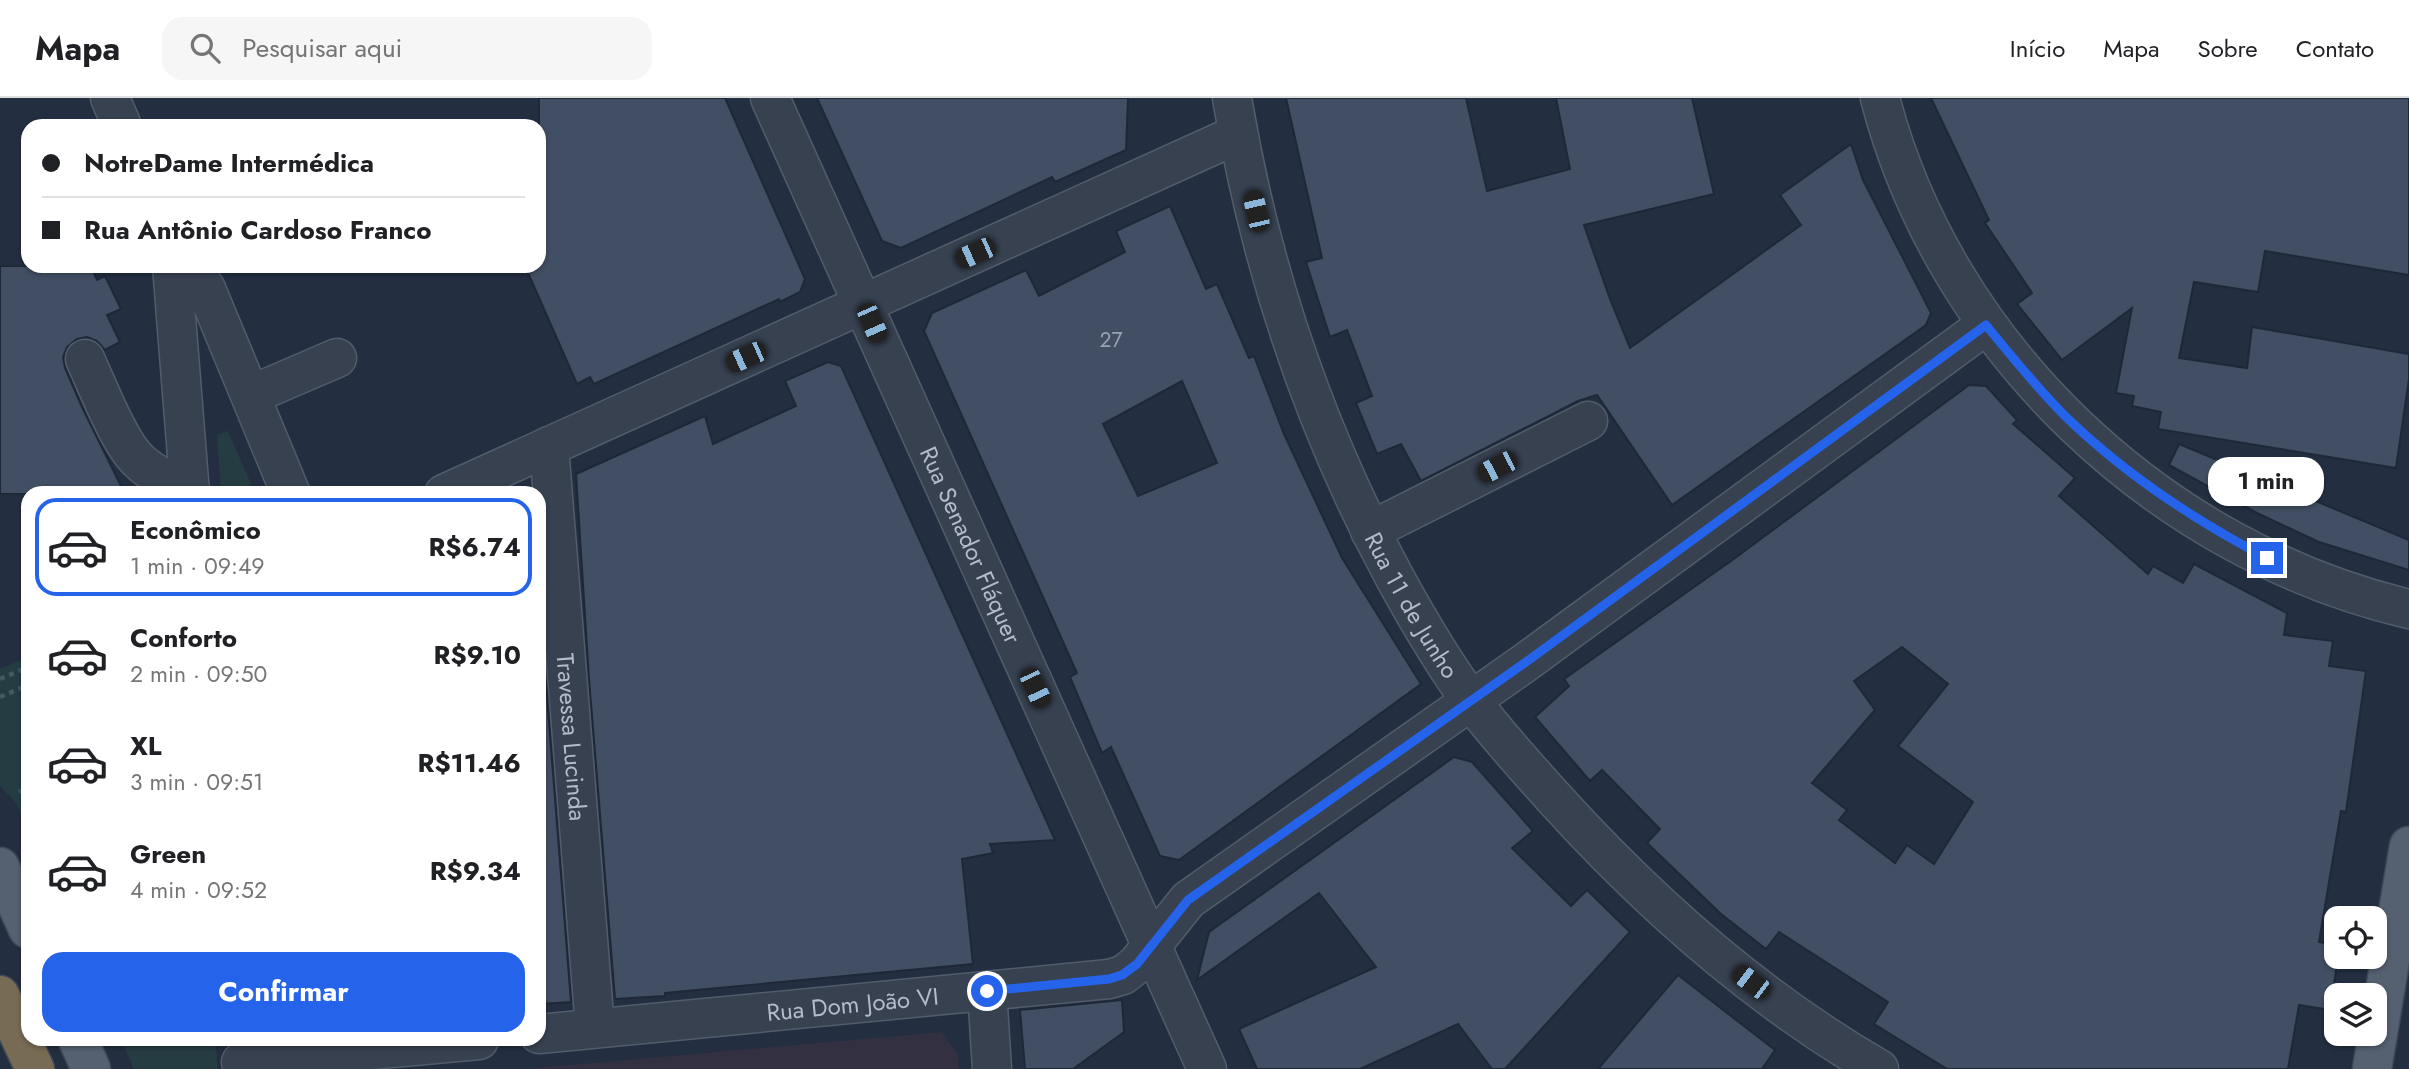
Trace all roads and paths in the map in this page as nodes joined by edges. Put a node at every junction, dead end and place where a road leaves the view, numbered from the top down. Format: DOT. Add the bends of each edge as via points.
graph roads {
  1 [pos="110,98"];
  2 [pos="770,98"];
  3 [pos="1880,98"];
  4 [pos="1235,116"];
  5 [pos="119,119"];
  6 [pos="173,273"];
  7 [pos="196,273"];
  8 [pos="863,304"];
  9 [pos="1986,325"];
  10 [pos="85,359"];
  11 [pos="337,359"];
  12 [pos="251,395"];
  13 [pos="1588,421"];
  14 [pos="549,446"];
  15 [pos="179,486"];
  16 [pos="190,486"];
  17 [pos="288,486"];
  18 [pos="461,486"];
  19 [pos="1370,531"];
  20 [pos="2409,609"];
  21 [pos="21,670"];
  22 [pos="0,679"];
  23 [pos="21,689"];
  24 [pos="0,697"];
  25 [pos="1471,701"];
  26 [pos="2409,846"];
  27 [pos="0,867"];
  28 [pos="21,914"];
  29 [pos="1152,945"];
  30 [pos="987,991"];
  31 [pos="0,995"];
  32 [pos="595,1028"];
  33 [pos="546,1033"];
  34 [pos="21,1039"];
  35 [pos="24,1046"];
  36 [pos="81,1046"];
  37 [pos="395,1046"];
  38 [pos="240,1057"];
  39 [pos="35,1069"];
  40 [pos="91,1069"];
  41 [pos="992,1069"];
  42 [pos="1207,1069"];
  43 [pos="1879,1069"];
  44 [pos="2372,1069"];
  1 -- 5 [label="street"];
  2 -- 8 [label="street, Rua Senador Fláquer"];
  3 -- 9 [label="street" via="1928,226"];
  4 -- 8 [label="street"];
  4 -- 19 [label="street, Rua 11 de Junho" via="1289,336 1325,432"];
  6 -- 16 [label="street"];
  7 -- 12 [label="street"];
  8 -- 14 [label="street"];
  8 -- 29 [label="street, Rua Senador Fláquer"];
  9 -- 20 [label="street" via="2067,417 2161,495 2267,558 2368,600"];
  9 -- 25 [label="street, Rua Dom João VI"];
  10 -- 15 [label="street" via="136,459"];
  11 -- 12 [label="street"];
  12 -- 17 [label="street"];
  13 -- 19 [label="street"];
  14 -- 18 [label="street"];
  14 -- 32 [label="street, Travessa Lucinda"];
  19 -- 25 [label="street, Rua 11 de Junho"];
  21 -- 22 [label="path"];
  23 -- 24 [label="path, bridge"];
  25 -- 29 [label="street, Rua Dom João VI" via="1188,900"];
  25 -- 43 [label="street, Rua 11 de Junho" via="1602,852 1669,916 1793,1014"];
  26 -- 44 [label="main road"];
  27 -- 28 [label="main road"];
  29 -- 30 [label="street, Rua Dom João VI" via="1137,964 1109,979"];
  29 -- 42 [label="street, Rua Senador Fláquer"];
  30 -- 32 [label="street, Rua Dom João VI"];
  30 -- 41 [label="street"];
  31 -- 34 [label="highway"];
  32 -- 33 [label="street, Rua Dom João VI"];
  35 -- 39 [label="highway"];
  36 -- 40 [label="main road"];
  37 -- 38 [label="street"];
}
